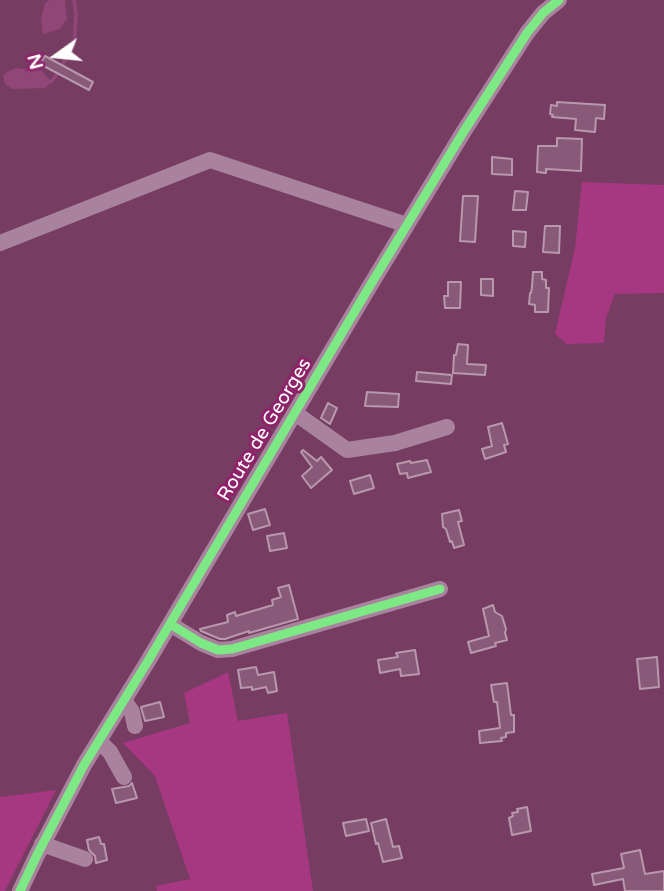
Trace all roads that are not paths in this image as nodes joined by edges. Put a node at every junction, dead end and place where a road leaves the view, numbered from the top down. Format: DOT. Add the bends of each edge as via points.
graph roads {
  1 [pos="559,0"];
  2 [pos="407,225"];
  3 [pos="0,243"];
  4 [pos="295,413"];
  5 [pos="447,427"];
  6 [pos="440,589"];
  7 [pos="170,624"];
  8 [pos="124,700"];
  9 [pos="135,726"];
  10 [pos="99,741"];
  11 [pos="124,777"];
  12 [pos="42,844"];
  13 [pos="85,859"];
  14 [pos="20,891"];
  1 -- 2 [label="street, Route de Georges" via="527,33"];
  2 -- 3 [label="street" via="210,160"];
  2 -- 4 [label="street, Route de Georges"];
  4 -- 5 [label="street" via="347,450 395,443"];
  4 -- 7 [label="street, Route de Georges"];
  6 -- 7 [label="street" via="232,649 218,650"];
  7 -- 8 [label="street, Route de Georges"];
  8 -- 9 [label="street"];
  8 -- 10 [label="street, Route de Georges"];
  10 -- 11 [label="street"];
  10 -- 12 [label="street, Route de Georges"];
  12 -- 13 [label="street"];
  12 -- 14 [label="street, Route de Georges"];
}
